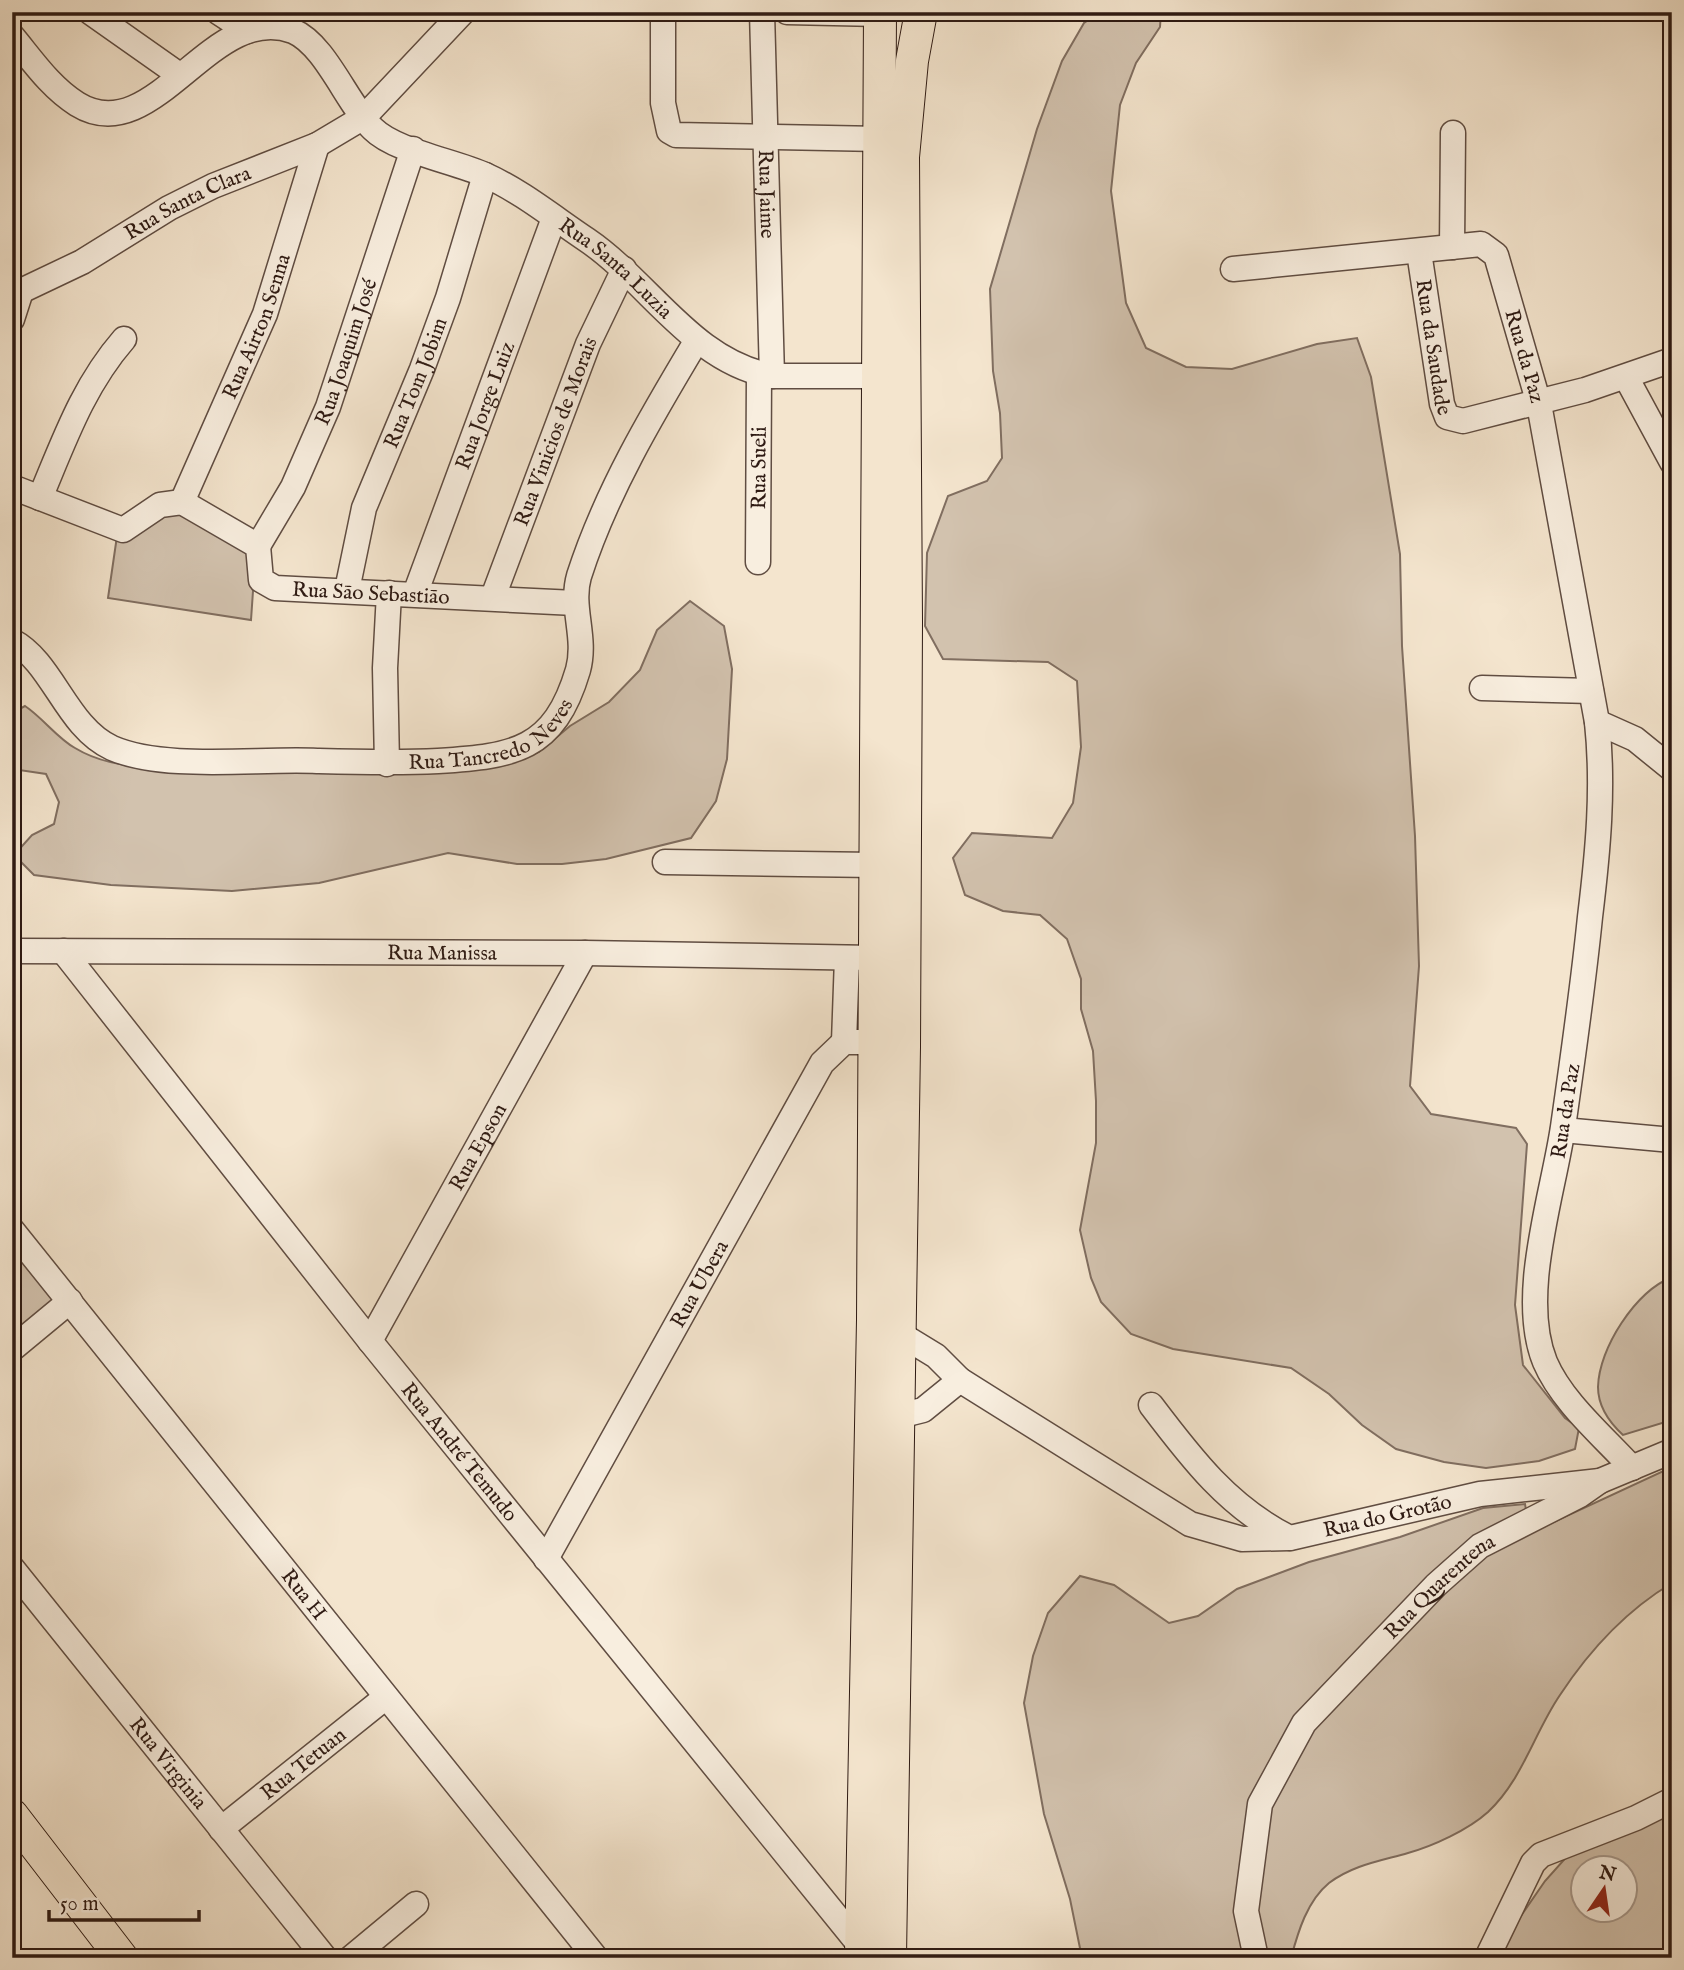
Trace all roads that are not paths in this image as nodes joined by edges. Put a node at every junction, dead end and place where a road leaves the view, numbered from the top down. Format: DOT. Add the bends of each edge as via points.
graph roads {
  1 [pos="89,12"];
  2 [pos="218,12"];
  3 [pos="463,12"];
  4 [pos="663,12"];
  5 [pos="762,12"];
  6 [pos="787,12"];
  7 [pos="921,12"];
  8 [pos="880,13"];
  9 [pos="247,31"];
  10 [pos="12,36"];
  11 [pos="178,74"];
  12 [pos="364,117"];
  13 [pos="1453,133"];
  14 [pos="764,137"];
  15 [pos="881,139"];
  16 [pos="317,145"];
  17 [pos="413,149"];
  18 [pos="485,175"];
  19 [pos="554,218"];
  20 [pos="1452,247"];
  21 [pos="1419,252"];
  22 [pos="624,269"];
  23 [pos="1233,270"];
  24 [pos="17,291"];
  25 [pos="12,319"];
  26 [pos="124,339"];
  27 [pos="697,341"];
  28 [pos="1672,360"];
  29 [pos="766,375"];
  30 [pos="880,376"];
  31 [pos="1626,376"];
  32 [pos="1539,404"];
  33 [pos="1672,462"];
  34 [pos="12,486"];
  35 [pos="40,498"];
  36 [pos="182,502"];
  37 [pos="258,546"];
  38 [pos="758,562"];
  39 [pos="347,590"];
  40 [pos="389,593"];
  41 [pos="415,593"];
  42 [pos="493,597"];
  43 [pos="575,603"];
  44 [pos="12,641"];
  45 [pos="1482,688"];
  46 [pos="1591,691"];
  47 [pos="1597,722"];
  48 [pos="387,764"];
  49 [pos="1672,769"];
  50 [pos="665,862"];
  51 [pos="876,865"];
  52 [pos="12,951"];
  53 [pos="63,951"];
  54 [pos="585,953"];
  55 [pos="860,958"];
  56 [pos="845,1042"];
  57 [pos="876,1042"];
  58 [pos="1563,1130"];
  59 [pos="1672,1140"];
  60 [pos="12,1230"];
  61 [pos="70,1301"];
  62 [pos="900,1334"];
  63 [pos="370,1341"];
  64 [pos="12,1349"];
  65 [pos="960,1380"];
  66 [pos="1151,1405"];
  67 [pos="899,1416"];
  68 [pos="1672,1451"];
  69 [pos="1632,1468"];
  70 [pos="1600,1481"];
  71 [pos="1290,1538"];
  72 [pos="547,1559"];
  73 [pos="12,1568"];
  74 [pos="386,1697"];
  75 [pos="1672,1800"];
  76 [pos="12,1815"];
  77 [pos="221,1829"];
  78 [pos="416,1904"];
  79 [pos="871,1954"];
  80 [pos="122,1958"];
  81 [pos="326,1958"];
  82 [pos="351,1958"];
  83 [pos="596,1958"];
  84 [pos="1256,1958"];
  85 [pos="1487,1958"];
  1 -- 11 [label="street"];
  2 -- 9 [label="street"];
  3 -- 12 [label="street"];
  4 -- 14 [label="street" via="663,103 668,131"];
  5 -- 14 [label="street, Rua Jaime"];
  6 -- 8 [label="street"];
  7 -- 62 [label="main road" via="903,157 906,622"];
  8 -- 15 [label="main road"];
  9 -- 11 [label="street"];
  9 -- 12 [label="street, Rua Santa Luzia" via="273,28 298,33"];
  10 -- 11 [label="street" via="50,83 80,106 100,112 134,108 156,98"];
  12 -- 16 [label="street, Rua Santa Clara"];
  12 -- 17 [label="street, Rua Santa Luzia" via="384,136"];
  13 -- 20 [label="street"];
  14 -- 15 [label="street"];
  14 -- 29 [label="street, Rua Jaime"];
  15 -- 30 [label="main road"];
  16 -- 24 [label="street, Rua Santa Clara" via="213,186 82,262"];
  16 -- 36 [label="street, Rua Airton Senna" via="265,314"];
  17 -- 18 [label="street, Rua Santa Luzia"];
  17 -- 37 [label="street, Rua Joaquim José" via="328,407 293,487"];
  18 -- 19 [label="street, Rua Santa Luzia"];
  18 -- 39 [label="street, Rua Tom Jobim" via="431,344 364,508"];
  19 -- 22 [label="street, Rua Santa Luzia"];
  19 -- 41 [label="street, Rua Jorge Luiz"];
  20 -- 21 [label="street, Rua da Paz"];
  20 -- 32 [label="street, Rua da Paz" via="1481,244 1496,255"];
  21 -- 23 [label="street, Rua da Paz"];
  21 -- 32 [label="street, Rua da Saudade" via="1447,417 1463,421"];
  22 -- 27 [label="street, Rua Santa Luzia"];
  22 -- 42 [label="street, Rua Vinicios de Morais" via="588,344"];
  24 -- 25 [label="street"];
  26 -- 35 [label="street" via="85,392"];
  27 -- 29 [label="street, Rua Santa Luzia"];
  27 -- 43 [label="street, Rua Tancredo Neves" via="635,445 579,576"];
  28 -- 31 [label="street, Rua da Saudade"];
  29 -- 30 [label="street, Rua Santa Luzia"];
  29 -- 38 [label="street, Rua Sueli"];
  30 -- 51 [label="main road"];
  31 -- 32 [label="street, Rua da Saudade"];
  31 -- 33 [label="street"];
  32 -- 46 [label="street, Rua da Paz"];
  34 -- 35 [label="street"];
  35 -- 36 [label="street" via="124,530 160,505"];
  36 -- 37 [label="street"];
  37 -- 39 [label="street, Rua Sāo Sebastiāo" via="259,573 266,585"];
  39 -- 40 [label="street, Rua Sāo Sebastiāo"];
  40 -- 41 [label="street, Rua Sāo Sebastiāo"];
  40 -- 48 [label="street"];
  41 -- 42 [label="street, Rua Sāo Sebastiāo"];
  42 -- 43 [label="street, Rua Sāo Sebastiāo"];
  43 -- 48 [label="street, Rua Tancredo Neves" via="582,629 578,668 556,720 538,737 511,753 491,757"];
  44 -- 48 [label="street, Rua Tancredo Neves" via="27,652 86,730 110,747 146,757"];
  45 -- 46 [label="street"];
  46 -- 47 [label="street, Rua da Paz"];
  47 -- 49 [label="street" via="1635,739"];
  47 -- 58 [label="street, Rua da Paz" via="1602,768 1599,830"];
  50 -- 51 [label="street"];
  51 -- 55 [label="main road"];
  52 -- 53 [label="street, Rua Manissa"];
  53 -- 54 [label="street, Rua Manissa"];
  53 -- 63 [label="street, Rua André Temudo"];
  54 -- 55 [label="street, Rua Manissa"];
  54 -- 63 [label="street, Rua Epson"];
  55 -- 56 [label="street"];
  55 -- 57 [label="main road"];
  56 -- 57 [label="street"];
  56 -- 72 [label="street, Rua Ubera" via="822,1063"];
  57 -- 79 [label="main road"];
  58 -- 59 [label="street"];
  58 -- 69 [label="street, Rua da Paz" via="1537,1276 1538,1336 1545,1362 1560,1387"];
  60 -- 61 [label="street, Rua H"];
  61 -- 64 [label="street"];
  61 -- 74 [label="street, Rua H"];
  62 -- 65 [label="street, Rua do Grotão" via="936,1356"];
  62 -- 67 [label="main road"];
  63 -- 72 [label="street, Rua André Temudo"];
  65 -- 67 [label="street" via="923,1410"];
  65 -- 71 [label="street, Rua do Grotão" via="1190,1524 1242,1539"];
  66 -- 71 [label="street" via="1225,1495"];
  67 -- 79 [label="main road"];
  68 -- 69 [label="street, Rua do Grotão"];
  69 -- 70 [label="street, Rua do Grotão"];
  70 -- 71 [label="street, Rua do Grotão" via="1480,1494"];
  70 -- 84 [label="street, Rua Quarentena" via="1480,1546 1436,1585 1304,1723 1260,1804 1246,1911"];
  72 -- 79 [label="street, Rua André Temudo"];
  73 -- 77 [label="street, Rua Virginia"];
  74 -- 77 [label="street, Rua Tetuan"];
  74 -- 83 [label="street, Rua H"];
  75 -- 85 [label="street" via="1541,1855"];
  76 -- 80 [label="main road"];
  77 -- 81 [label="street, Rua Virginia"];
  78 -- 82 [label="street"];
}
